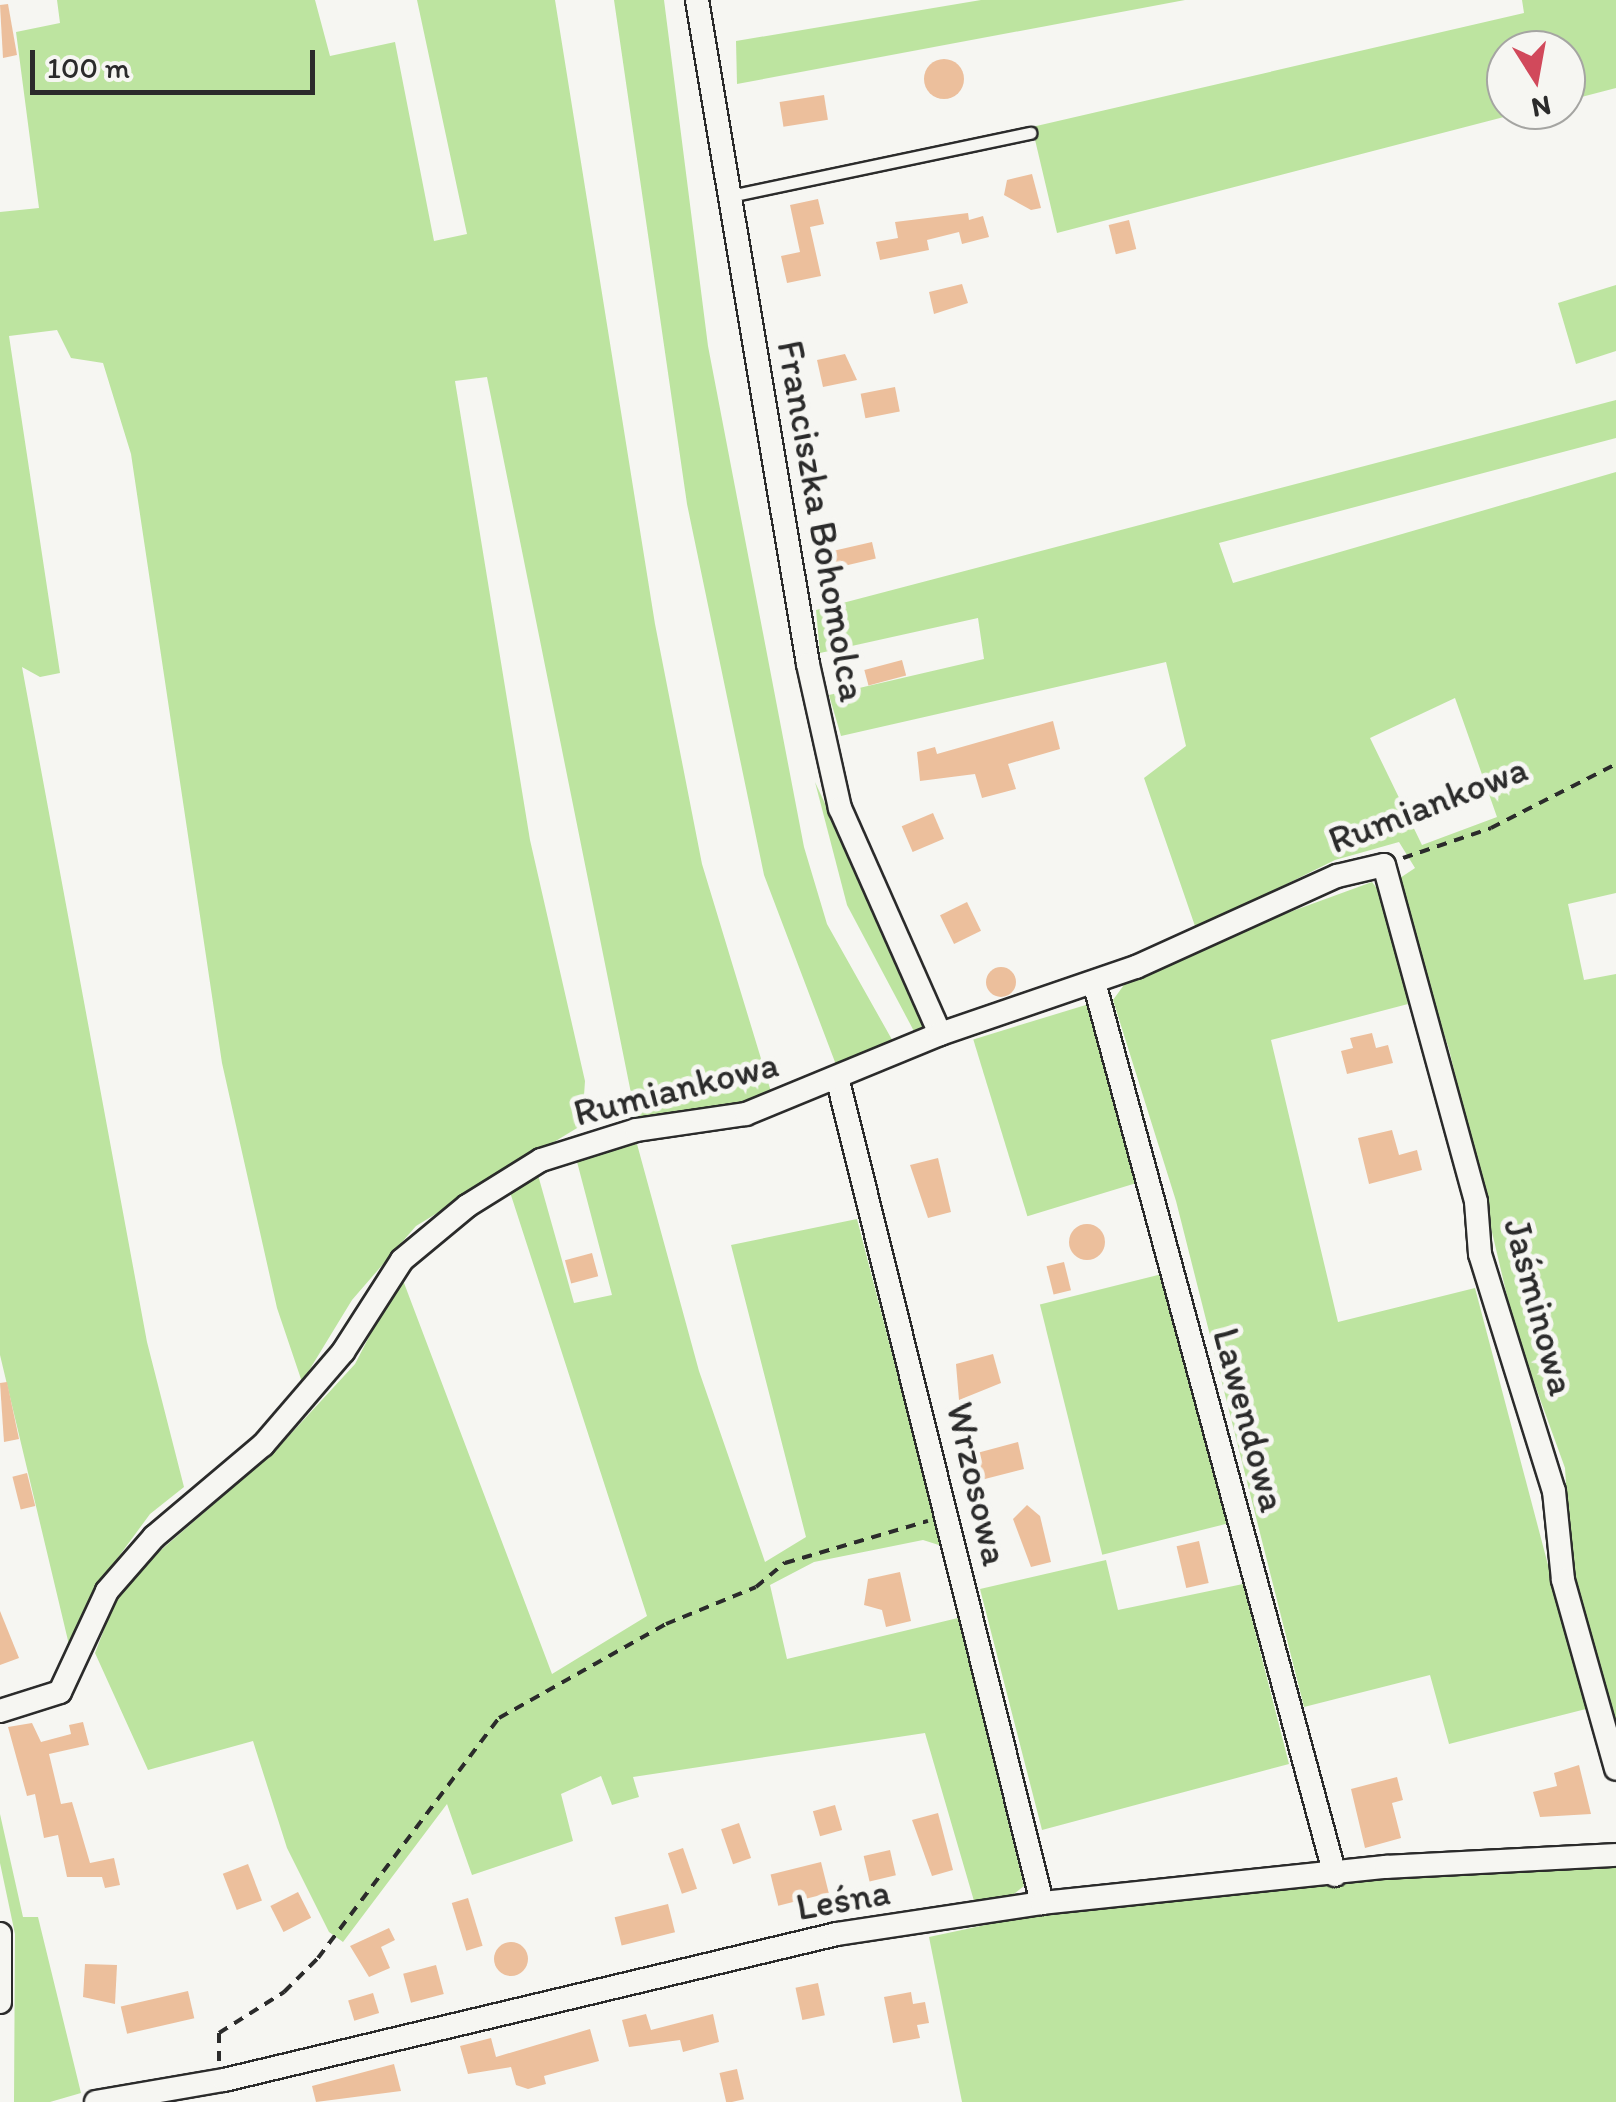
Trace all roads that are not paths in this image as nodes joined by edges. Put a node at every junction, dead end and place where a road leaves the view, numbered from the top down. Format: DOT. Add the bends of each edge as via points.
graph roads {
  1 [pos="697,0"];
  2 [pos="1030,133"];
  3 [pos="730,196"];
  4 [pos="1384,864"];
  5 [pos="1094,982"];
  6 [pos="940,1034"];
  7 [pos="838,1081"];
  8 [pos="0,1711"];
  9 [pos="1616,1769"];
  10 [pos="1616,1855"];
  11 [pos="1335,1875"];
  12 [pos="1042,1903"];
  13 [pos="0,1938"];
  14 [pos="0,2002"];
  15 [pos="96,2102"];
  1 -- 3 [label="street, Franciszka Bohomolca"];
  2 -- 3 [label="lane"];
  3 -- 6 [label="street, Franciszka Bohomolca" via="840,808"];
  4 -- 5 [label="street, Rumiankowa" via="1337,876"];
  4 -- 9 [label="street, Jaśminowa" via="1476,1202 1480,1254 1554,1491 1563,1580"];
  5 -- 6 [label="street, Rumiankowa"];
  5 -- 11 [label="street, Lawendowa"];
  6 -- 7 [label="street, Rumiankowa"];
  7 -- 8 [label="street, Rumiankowa" via="746,1114 593,1142 541,1160 467,1206 402,1260 343,1352 263,1445 154,1537 107,1591 60,1692"];
  7 -- 12 [label="street, Wrzosowa" via="951,1515"];
  10 -- 11 [label="street, Leśna"];
  11 -- 12 [label="street, Leśna"];
  12 -- 15 [label="street, Leśna" via="837,1934 224,2080"];
  13 -- 14 [label="street"];
}
